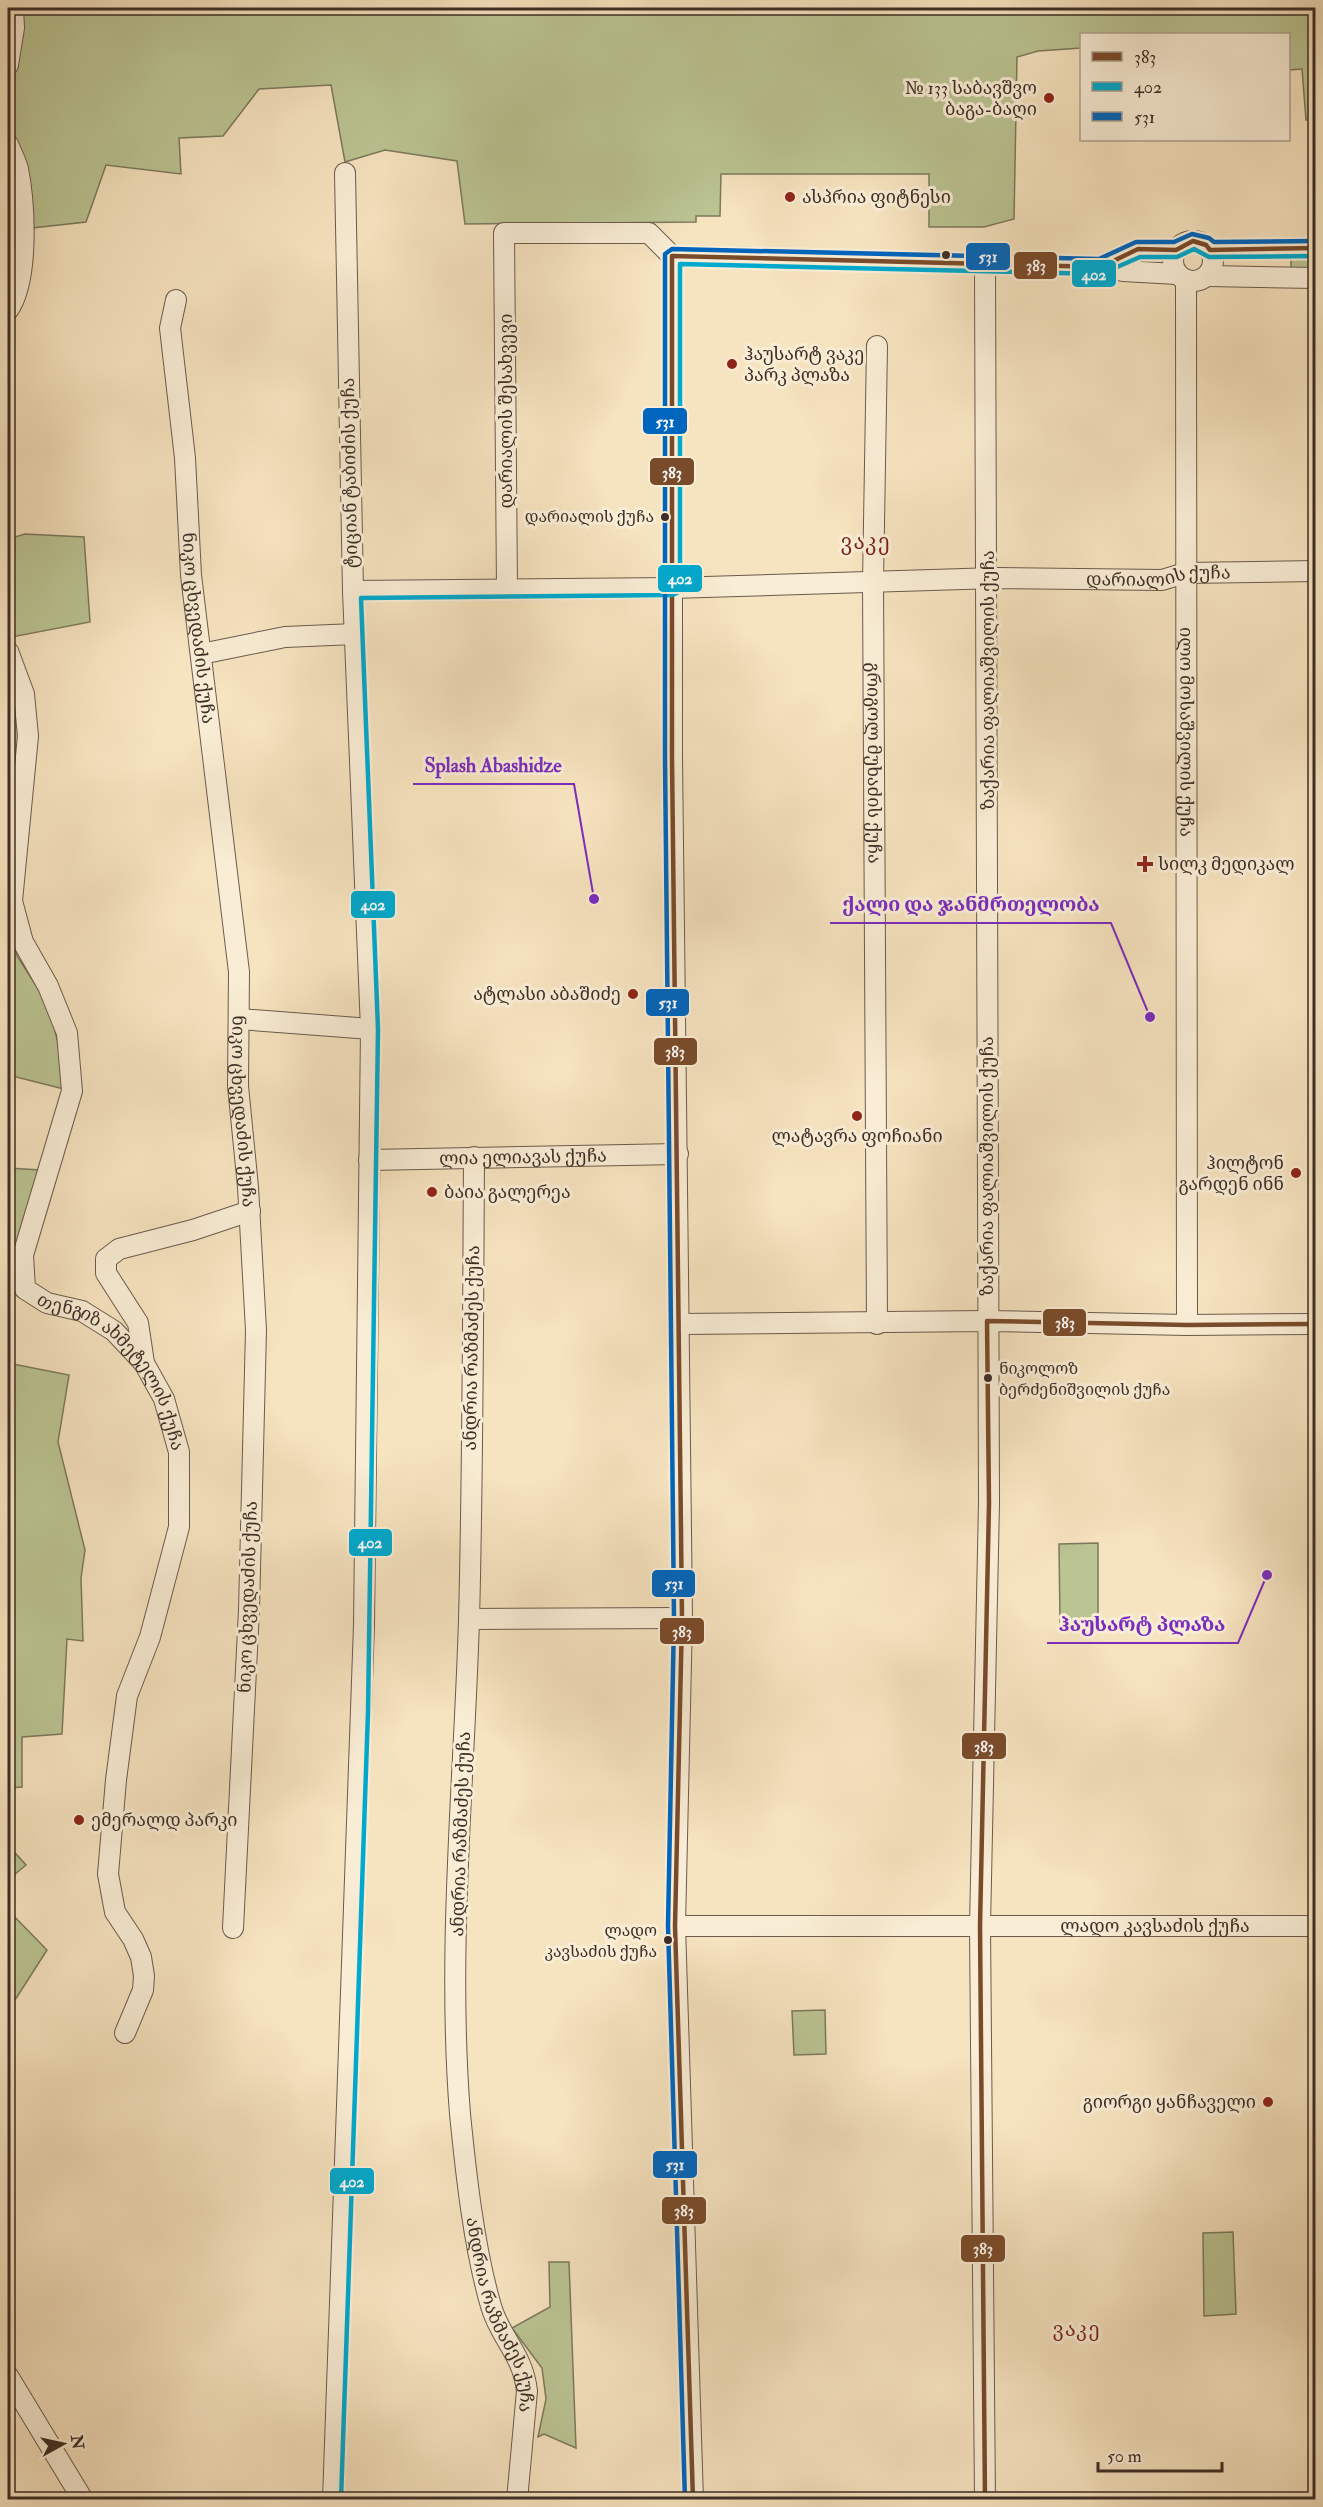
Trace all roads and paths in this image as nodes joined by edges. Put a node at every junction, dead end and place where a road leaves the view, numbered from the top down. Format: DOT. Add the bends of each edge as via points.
graph roads {
  1 [pos="13,8"];
  2 [pos="8,65"];
  3 [pos="8,144"];
  4 [pos="345,173"];
  5 [pos="1316,248"];
  6 [pos="1176,250"];
  7 [pos="1210,250"];
  8 [pos="672,256"];
  9 [pos="986,264"];
  10 [pos="1101,267"];
  11 [pos="1208,276"];
  12 [pos="1182,277"];
  13 [pos="1316,278"];
  14 [pos="176,300"];
  15 [pos="8,310"];
  16 [pos="877,346"];
  17 [pos="1316,571"];
  18 [pos="1185,573"];
  19 [pos="988,578"];
  20 [pos="873,582"];
  21 [pos="672,588"];
  22 [pos="507,589"];
  23 [pos="353,591"];
  24 [pos="356,634"];
  25 [pos="8,651"];
  26 [pos="201,654"];
  27 [pos="239,1019"];
  28 [pos="371,1029"];
  29 [pos="678,1154"];
  30 [pos="474,1157"];
  31 [pos="369,1160"];
  32 [pos="250,1211"];
  33 [pos="987,1321"];
  34 [pos="680,1324"];
  35 [pos="877,1324"];
  36 [pos="1316,1324"];
  37 [pos="1187,1325"];
  38 [pos="144,1363"];
  39 [pos="682,1618"];
  40 [pos="469,1619"];
  41 [pos="675,1926"];
  42 [pos="980,1926"];
  43 [pos="1313,1926"];
  44 [pos="233,1928"];
  45 [pos="125,2033"];
  46 [pos="8,2376"];
  47 [pos="83,2499"];
  48 [pos="333,2499"];
  49 [pos="517,2499"];
  50 [pos="693,2499"];
  51 [pos="985,2499"];
  1 -- 2 [label="street"];
  3 -- 15 [label="street" via="18,168 22,229 22,273"];
  4 -- 23 [label="street, ტიციან ტაბიძის ქუჩა"];
  5 -- 7 [label="street"];
  6 -- 7 [label="street" via="1193,241"];
  6 -- 10 [label="street" via="1138,249"];
  6 -- 12 [label="street" via="1173,262"];
  7 -- 11 [label="street" via="1214,263"];
  8 -- 9 [label="street"];
  8 -- 21 [label="street"];
  8 -- 22 [label="street, დარიალის შესახვევი" via="649,232 504,233"];
  9 -- 10 [label="street"];
  9 -- 19 [label="street, ზაქარია ფალიაშვილის ქუჩა"];
  10 -- 12 [label="street"];
  11 -- 12 [label="street" via="1196,282"];
  11 -- 13 [label="street"];
  12 -- 18 [label="street, ილო მოსაშვილის ქუჩა"];
  14 -- 26 [label="street, ნიკო ცხვედაძის ქუჩა" via="170,328"];
  16 -- 20 [label="street, გრიგოლ მუხაძის ქუჩა"];
  17 -- 18 [label="street, დარიალის ქუჩა"];
  18 -- 19 [label="street, დარიალის ქუჩა" via="1162,580"];
  18 -- 37 [label="street, ილო მოსაშვილის ქუჩა"];
  19 -- 20 [label="street, დარიალის ქუჩა"];
  19 -- 33 [label="street, ზაქარია ფალიაშვილის ქუჩა"];
  20 -- 21 [label="street, დარიალის ქუჩა"];
  20 -- 35 [label="street, გრიგოლ მუხაძის ქუჩა"];
  21 -- 22 [label="street, დარიალის ქუჩა"];
  21 -- 29 [label="street"];
  22 -- 23 [label="street, დარიალის ქუჩა"];
  23 -- 24 [label="street, ტიციან ტაბიძის ქუჩა"];
  24 -- 26 [label="street" via="285,638"];
  24 -- 28 [label="street, ტიციან ტაბიძის ქუჩა"];
  25 -- 38 [label="street, თენგიზ ახმეტელის ქუჩა" via="24,694 28,736 12,901 23,942 48,986 67,1033 72,1091 22,1255 25,1289 47,1303 82,1311 114,1331"];
  26 -- 27 [label="street, ნიკო ცხვედაძის ქუჩა" via="239,972"];
  27 -- 28 [label="street"];
  27 -- 32 [label="street, ნიკო ცხვედაძის ქუჩა" via="238,1086"];
  28 -- 31 [label="street, ტიციან ტაბიძის ქუჩა"];
  29 -- 30 [label="street, ლია ელიავას ქუჩა"];
  29 -- 34 [label="street"];
  30 -- 31 [label="street, ლია ელიავას ქუჩა"];
  30 -- 40 [label="street, ანდრია რაზმაძეს ქუჩა"];
  31 -- 48 [label="street, ტიციან ტაბიძის ქუჩა" via="363,1636"];
  32 -- 38 [label="street" via="119,1249 106,1259 106,1273 138,1323"];
  32 -- 44 [label="street, ნიკო ცხვედაძის ქუჩა" via="256,1330 248,1622"];
  33 -- 35 [label="street"];
  33 -- 37 [label="street"];
  33 -- 42 [label="street, ზაქარია ფალიაშვილის ქუჩა" via="989,1503"];
  34 -- 35 [label="street"];
  34 -- 39 [label="street"];
  36 -- 37 [label="street"];
  38 -- 45 [label="street, თენგიზ ახმეტელის ქუჩა" via="164,1399 179,1452 179,1527 150,1637 127,1696 116,1780 108,1874 116,1912 141,1957 144,1976 143,1990"];
  39 -- 40 [label="street"];
  39 -- 41 [label="street"];
  40 -- 49 [label="street, ანდრია რაზმაძეს ქუჩა" via="457,1913 460,2113 492,2309 525,2374 527,2391"];
  41 -- 42 [label="street, ლადო კავსაძის ქუჩა"];
  41 -- 50 [label="street"];
  42 -- 43 [label="street, ლადო კავსაძის ქუჩა"];
  42 -- 51 [label="street, ზაქარია ფალიაშვილის ქუჩა"];
  46 -- 47 [label="street"];
}
